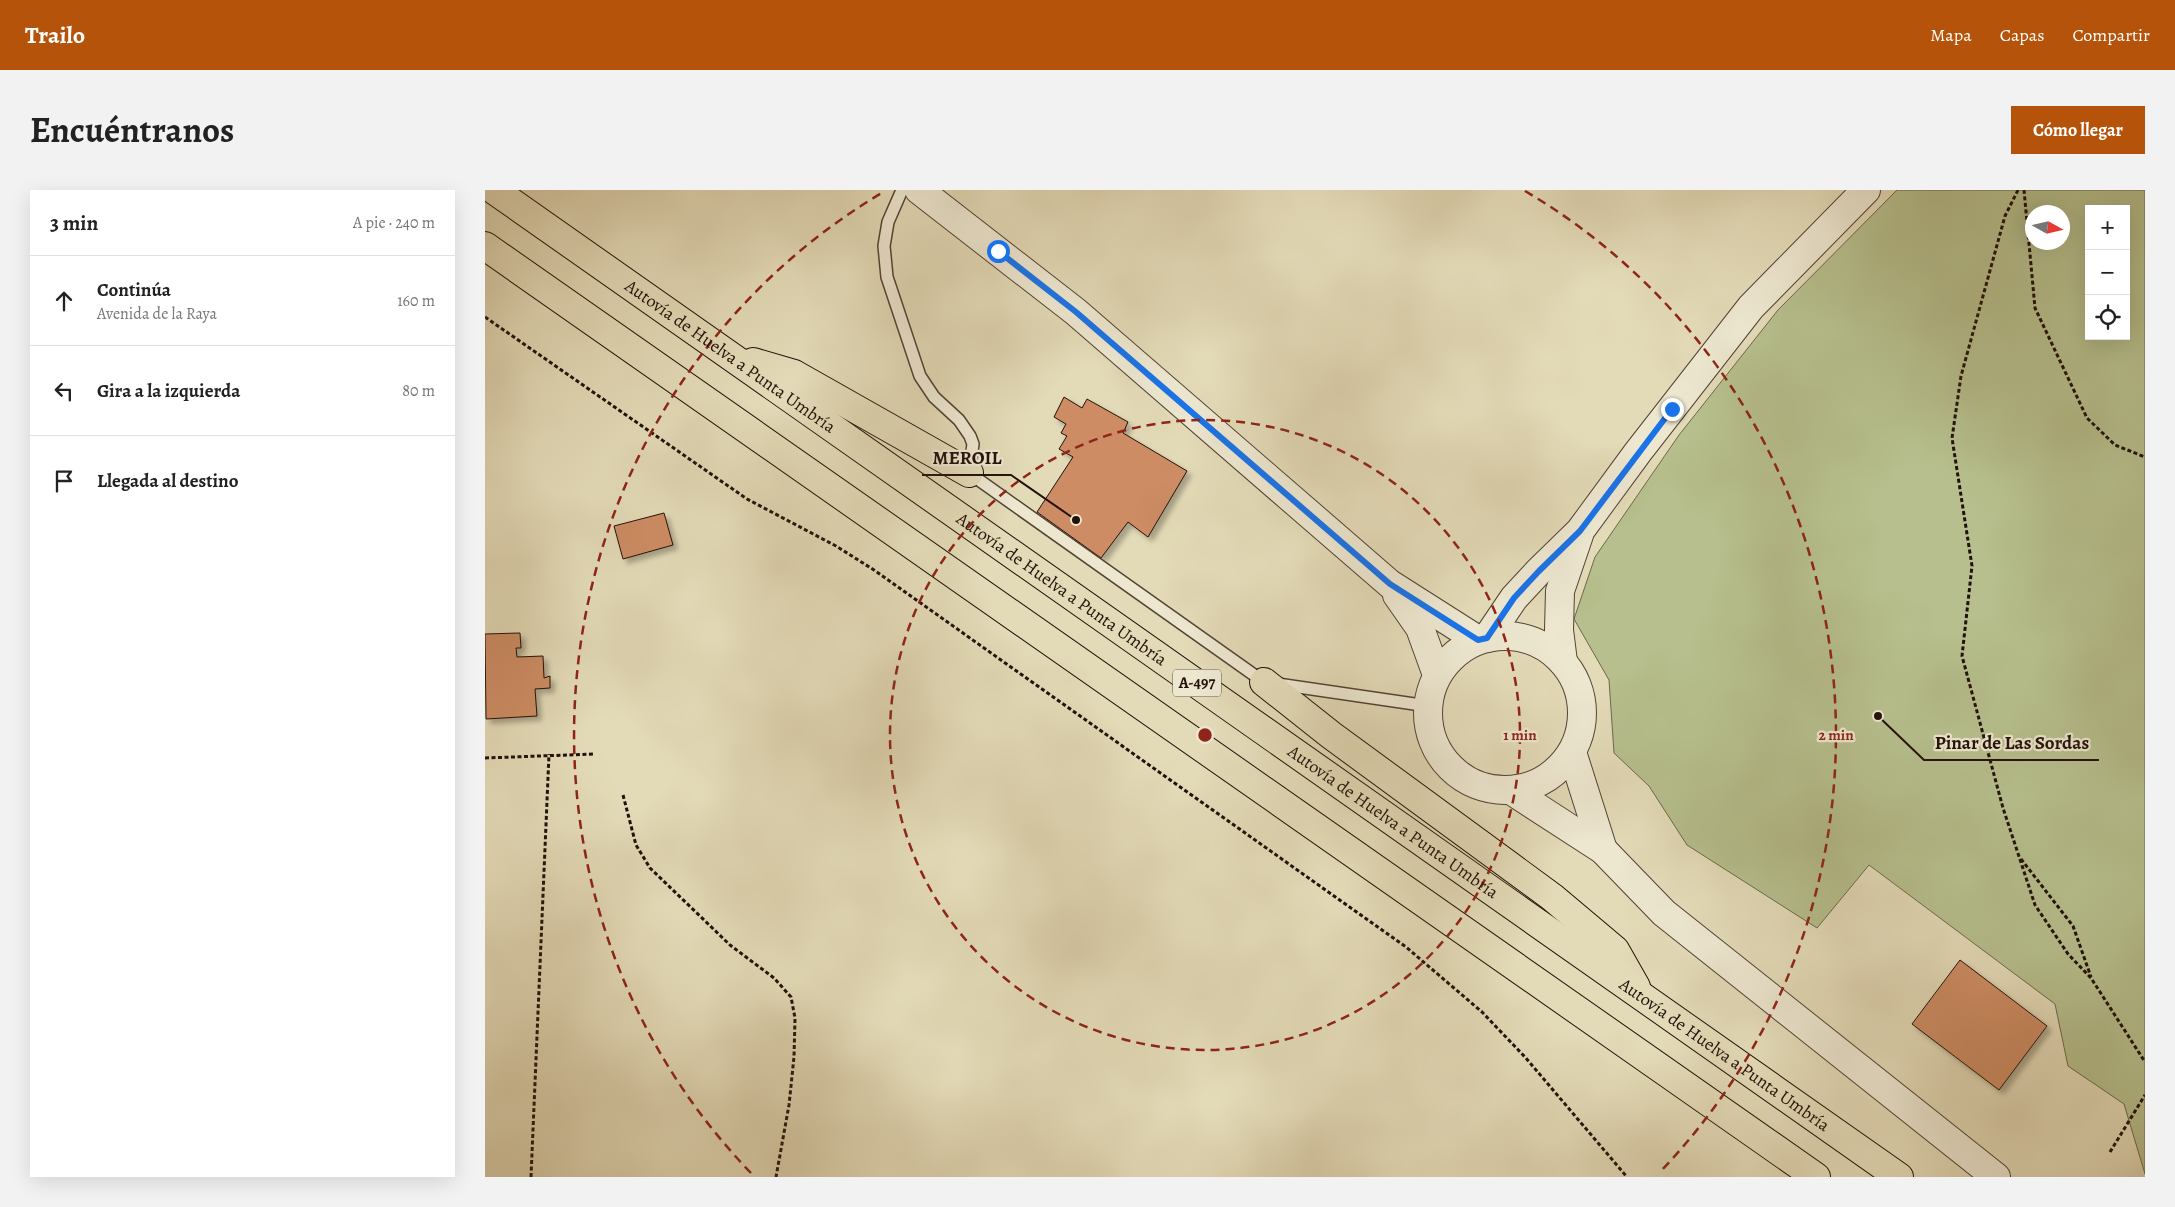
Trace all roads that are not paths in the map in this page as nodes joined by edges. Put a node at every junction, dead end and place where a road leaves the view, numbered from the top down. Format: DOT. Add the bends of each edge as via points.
graph roads {
  1 [pos="494,190"];
  2 [pos="902,190"];
  3 [pos="919,190"];
  4 [pos="1866,190"];
  5 [pos="485,246"];
  6 [pos="731,356"];
  7 [pos="969,473"];
  8 [pos="1580,531"];
  9 [pos="1390,584"];
  10 [pos="1482,639"];
  11 [pos="1563,662"];
  12 [pos="1437,675"];
  13 [pos="1264,682"];
  14 [pos="1428,706"];
  15 [pos="1572,752"];
  16 [pos="1512,791"];
  17 [pos="1603,850"];
  18 [pos="1639,993"];
  19 [pos="1815,1177"];
  20 [pos="1899,1177"];
  21 [pos="1996,1177"];
  1 -- 6 [label="highway, Autovía de Huelva a Punta Umbría / A-497"];
  2 -- 7 [label="lane" via="888,222 884,246 887,277 920,376 970,436 973,444"];
  3 -- 9 [label="street" via="1076,312"];
  4 -- 8 [label="street" via="1751,307"];
  5 -- 19 [label="highway, A-497"];
  6 -- 7 [label="highway" via="794,374"];
  6 -- 18 [label="highway, Autovía de Huelva a Punta Umbría / A-497"];
  7 -- 13 [label="lane"];
  8 -- 10 [label="street" via="1514,598"];
  8 -- 11 [label="street" via="1560,591 1559,630"];
  9 -- 10 [label="street"];
  9 -- 12 [label="street" via="1420,628"];
  10 -- 11 [label="street" via="1508,636 1528,639 1547,648"];
  10 -- 12 [label="street" via="1462,649"];
  11 -- 15 [label="street" via="1576,682 1582,706 1580,729"];
  12 -- 14 [label="street"];
  13 -- 14 [label="lane"];
  13 -- 18 [label="highway" via="1552,897 1615,950"];
  14 -- 16 [label="street" via="1429,729 1450,769 1468,782 1489,790"];
  15 -- 16 [label="street" via="1557,771 1536,785"];
  15 -- 17 [label="street"];
  16 -- 17 [label="street"];
  17 -- 21 [label="street" via="1665,913"];
  18 -- 20 [label="highway, Autovía de Huelva a Punta Umbría / A-497"];
}
